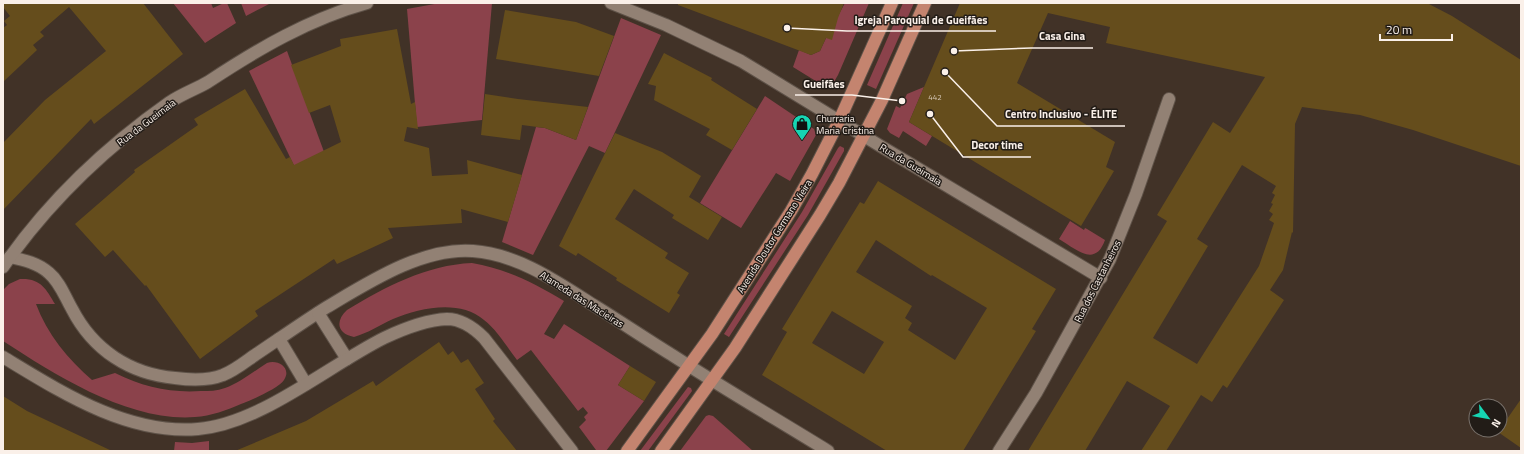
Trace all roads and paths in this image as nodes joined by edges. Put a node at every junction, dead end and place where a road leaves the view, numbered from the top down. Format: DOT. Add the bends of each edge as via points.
graph roads {
  1 [pos="367,3"];
  2 [pos="611,3"];
  3 [pos="892,3"];
  4 [pos="925,3"];
  5 [pos="1169,99"];
  6 [pos="839,121"];
  7 [pos="864,136"];
  8 [pos="6,262"];
  9 [pos="1101,278"];
  10 [pos="318,313"];
  11 [pos="279,339"];
  12 [pos="3,356"];
  13 [pos="347,359"];
  14 [pos="690,366"];
  15 [pos="712,380"];
  16 [pos="306,384"];
  17 [pos="572,451"];
  18 [pos="627,451"];
  19 [pos="661,451"];
  20 [pos="828,451"];
  21 [pos="999,451"];
  1 -- 8 [label="street, Rua da Gueimaia" via="299,28 172,101 79,176"];
  2 -- 6 [label="street, Rua da Gueimaia" via="720,50"];
  3 -- 6 [label="main road, Avenida Doutor Germano Vieira"];
  4 -- 7 [label="main road" via="886,93"];
  5 -- 9 [label="street, Rua dos Castanheiros" via="1126,222"];
  6 -- 7 [label="street, Rua da Gueimaia"];
  6 -- 14 [label="main road, Avenida Doutor Germano Vieira" via="791,211"];
  7 -- 9 [label="street, Rua da Gueimaia"];
  7 -- 15 [label="main road" via="820,215"];
  8 -- 11 [label="street, Alameda das Macieiras" via="34,264 50,273 89,335 109,355 143,372 175,378 218,377 230,372"];
  9 -- 21 [label="street, Rua dos Castanheiros" via="1036,393"];
  10 -- 11 [label="street, Alameda das Macieiras"];
  10 -- 13 [label="street"];
  10 -- 14 [label="street, Alameda das Macieiras" via="398,267 443,254 473,251 495,254 540,273"];
  11 -- 16 [label="street"];
  12 -- 16 [label="street" via="80,401 117,417 155,428 214,427 251,414"];
  13 -- 16 [label="street"];
  13 -- 17 [label="street" via="392,334 415,326 448,319 468,324 484,338"];
  14 -- 15 [label="street, Alameda das Macieiras"];
  14 -- 18 [label="main road, Avenida Doutor Germano Vieira"];
  15 -- 19 [label="main road"];
  15 -- 20 [label="street, Alameda das Macieiras"];
}
